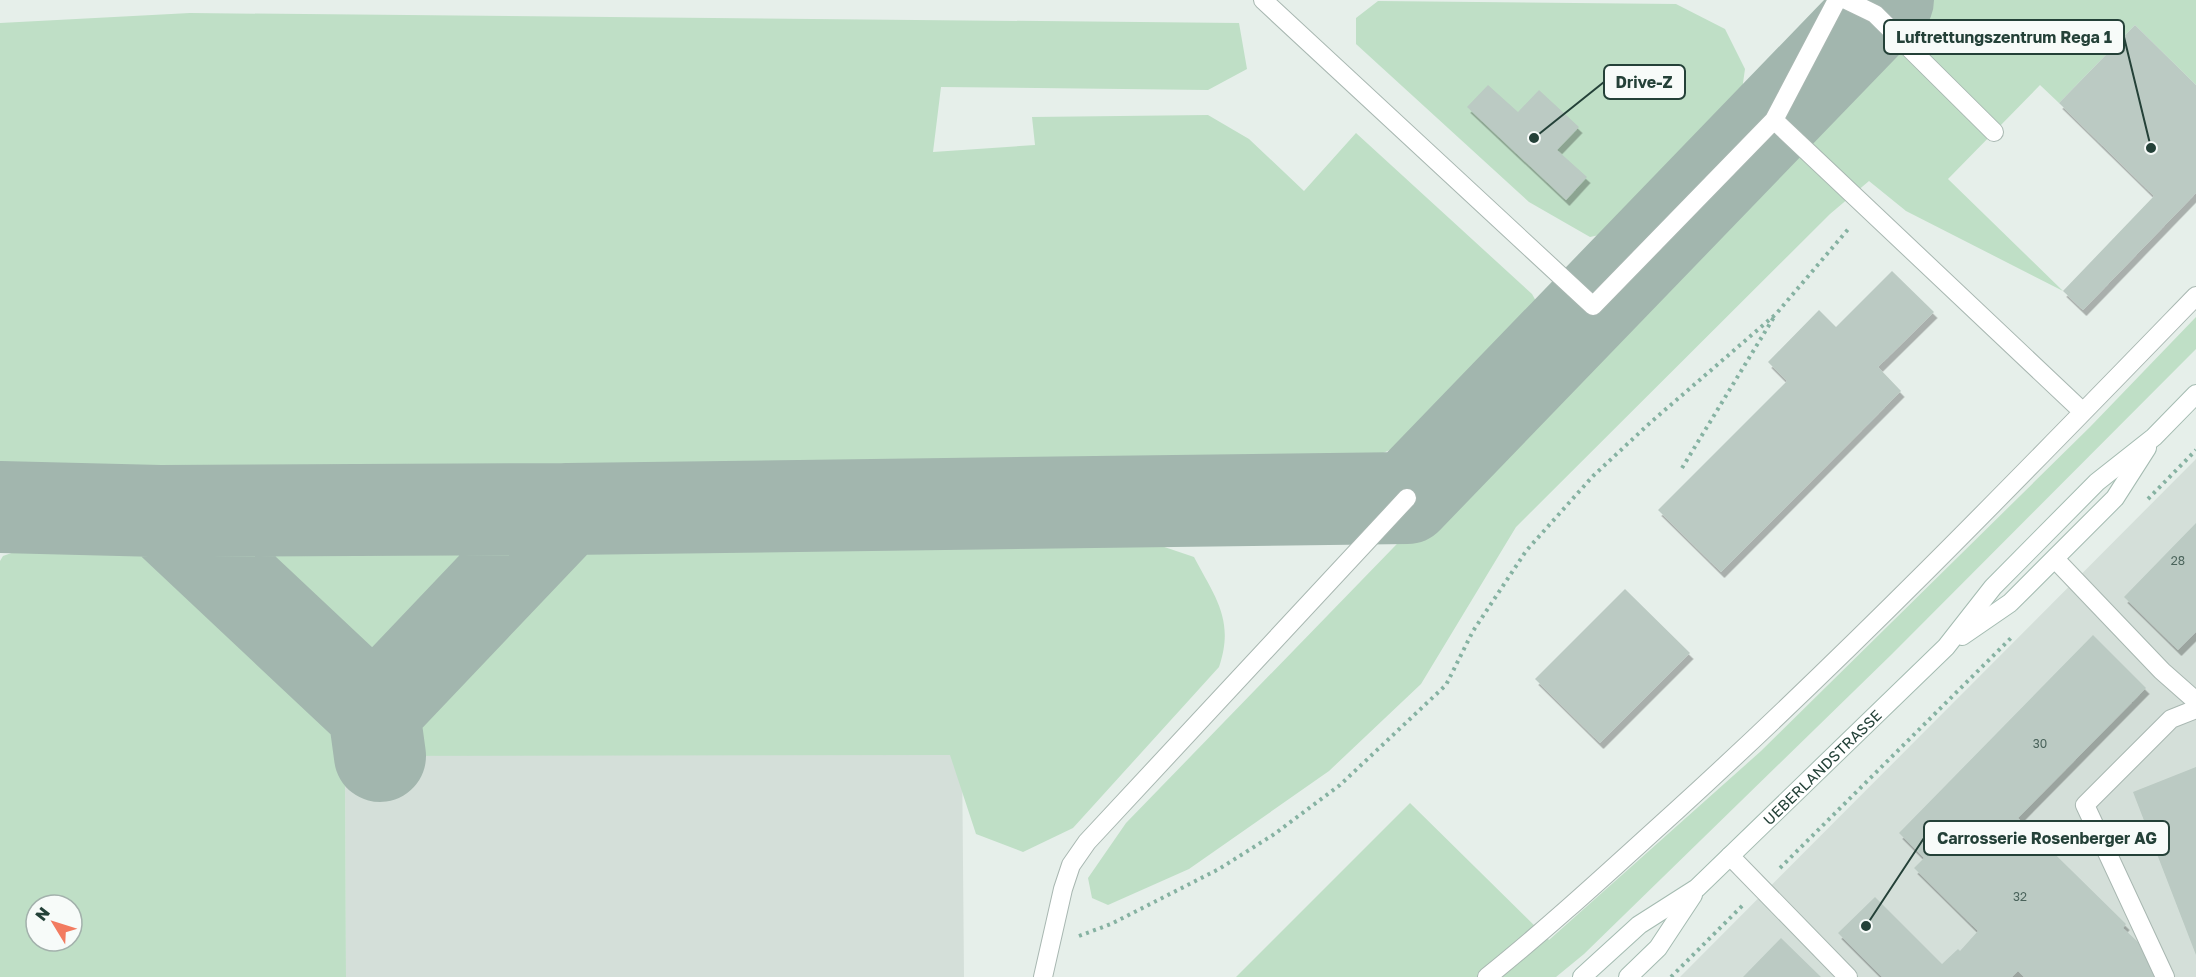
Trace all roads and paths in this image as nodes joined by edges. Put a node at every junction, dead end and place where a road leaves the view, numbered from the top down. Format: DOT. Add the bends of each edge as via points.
graph roads {
  1 [pos="1263,0"];
  2 [pos="1837,0"];
  3 [pos="1846,0"];
  4 [pos="1774,120"];
  5 [pos="1994,132"];
  6 [pos="1866,208"];
  7 [pos="2196,296"];
  8 [pos="1776,314"];
  9 [pos="2196,394"];
  10 [pos="2083,412"];
  11 [pos="2154,436"];
  12 [pos="2196,450"];
  13 [pos="1682,468"];
  14 [pos="1407,498"];
  15 [pos="2146,501"];
  16 [pos="2055,559"];
  17 [pos="2021,628"];
  18 [pos="1946,647"];
  19 [pos="2196,700"];
  20 [pos="2196,708"];
  21 [pos="1730,856"];
  22 [pos="1697,888"];
  23 [pos="1760,888"];
  24 [pos="1047,962"];
  25 [pos="1061,977"];
  26 [pos="1487,977"];
  27 [pos="1582,977"];
  28 [pos="1629,977"];
  29 [pos="1671,977"];
  30 [pos="1848,977"];
  31 [pos="2165,977"];
  1 -- 4 [label="main road" via="1593,306"];
  2 -- 4 [label="main road"];
  3 -- 5 [label="main road" via="1875,14"];
  4 -- 6 [label="main road"];
  6 -- 8 [label="path"];
  6 -- 10 [label="main road"];
  7 -- 10 [label="main road"];
  8 -- 13 [label="path"];
  8 -- 24 [label="path" via="1593,476 1526,551 1473,631 1446,685 1340,785 1219,869"];
  9 -- 11 [label="main road, UEBERLANDSTRASSE"];
  10 -- 26 [label="main road" via="1946,553 1752,741 1542,933"];
  11 -- 16 [label="main road, UEBERLANDSTRASSE" via="2115,498"];
  11 -- 18 [label="main road, UEBERLANDSTRASSE" via="2097,482 1993,587"];
  12 -- 15 [label="path"];
  14 -- 24 [label="main road" via="1087,842 1071,865 1063,889"];
  16 -- 18 [label="main road, UEBERLANDSTRASSE" via="2010,603"];
  16 -- 19 [label="main road" via="2162,671"];
  17 -- 23 [label="path"];
  18 -- 21 [label="main road, UEBERLANDSTRASSE"];
  20 -- 31 [label="main road" via="2171,718 2085,805"];
  21 -- 22 [label="main road, UEBERLANDSTRASSE"];
  21 -- 23 [label="main road"];
  22 -- 27 [label="main road, UEBERLANDSTRASSE" via="1640,925"];
  22 -- 28 [label="main road, UEBERLANDSTRASSE" via="1658,948"];
  23 -- 29 [label="path"];
  23 -- 30 [label="main road"];
  24 -- 25 [label="main road"];
}
